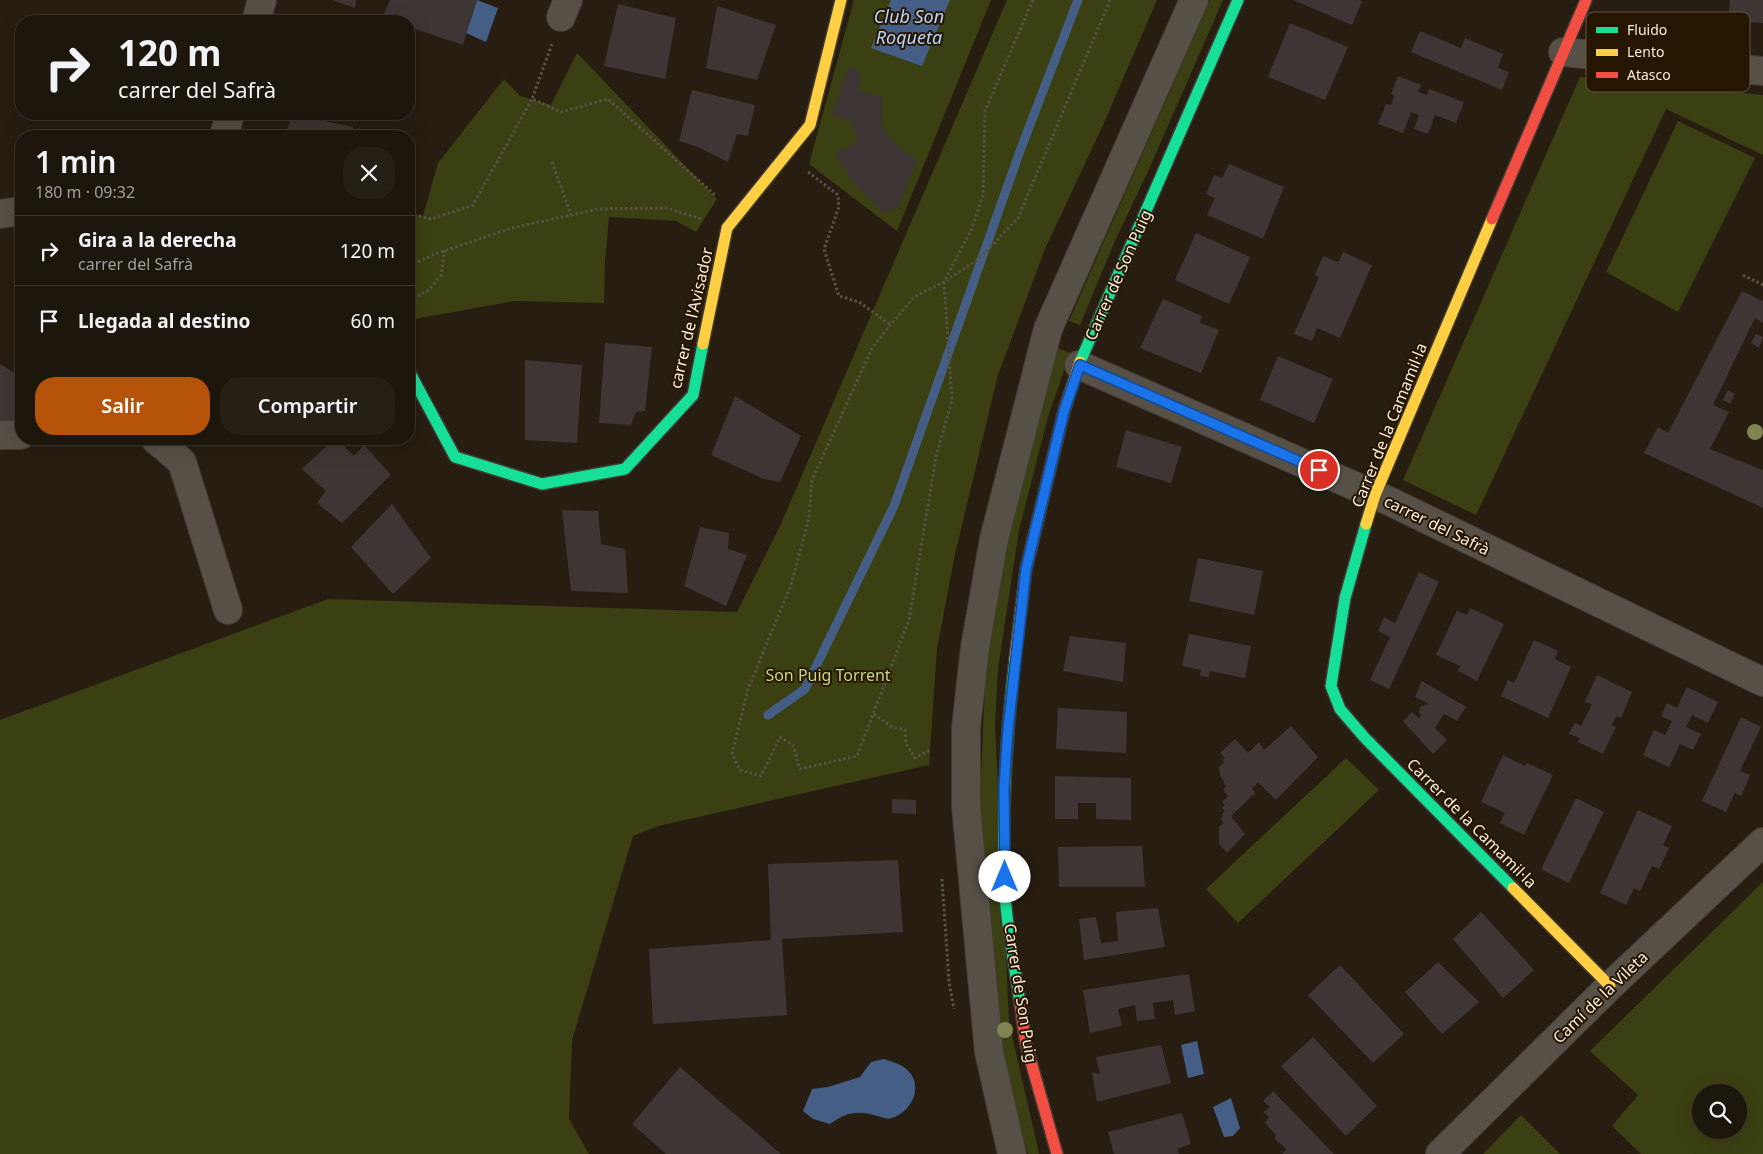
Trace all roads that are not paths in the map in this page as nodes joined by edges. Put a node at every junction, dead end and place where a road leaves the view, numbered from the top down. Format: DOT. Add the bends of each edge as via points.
graph roads {
  1 [pos="262,0"];
  2 [pos="842,0"];
  3 [pos="1194,0"];
  4 [pos="1238,0"];
  5 [pos="1586,0"];
  6 [pos="258,15"];
  7 [pos="1563,52"];
  8 [pos="1586,54"];
  9 [pos="1750,70"];
  10 [pos="1763,71"];
  11 [pos="15,212"];
  12 [pos="0,214"];
  13 [pos="1080,365"];
  14 [pos="415,382"];
  15 [pos="0,435"];
  16 [pos="15,435"];
  17 [pos="162,445"];
  18 [pos="1375,495"];
  19 [pos="228,610"];
  20 [pos="1763,682"];
  21 [pos="1763,842"];
  22 [pos="1610,986"];
  23 [pos="1012,1154"];
  24 [pos="1056,1154"];
  25 [pos="1440,1154"];
  1 -- 6 [label="street"];
  2 -- 14 [label="street, carrer de l'Avisador" via="810,125 728,228 693,395 625,469 542,484 455,456"];
  3 -- 23 [label="street, Carrer de Son Puig" via="1048,329 994,540 975,647 966,728 966,806 989,1052"];
  4 -- 13 [label="street, Carrer de Son Puig"];
  5 -- 7 [label="street, Carrer de la Camamil·la"];
  7 -- 8 [label="street"];
  7 -- 18 [label="street, Carrer de la Camamil·la"];
  9 -- 10 [label="street"];
  11 -- 12 [label="street"];
  13 -- 18 [label="street, carrer del Safrà"];
  13 -- 24 [label="street, Carrer de Son Puig" via="1064,411 1026,569 1004,787 1005,895 1026,1044"];
  15 -- 16 [label="street"];
  17 -- 19 [label="street" via="182,462"];
  18 -- 20 [label="street, carrer del Safrà"];
  18 -- 22 [label="street, Carrer de la Camamil·la" via="1345,598 1331,686 1340,709"];
  21 -- 22 [label="street, Camí de la Vileta"];
  22 -- 25 [label="street, Camí de la Vileta"];
}
